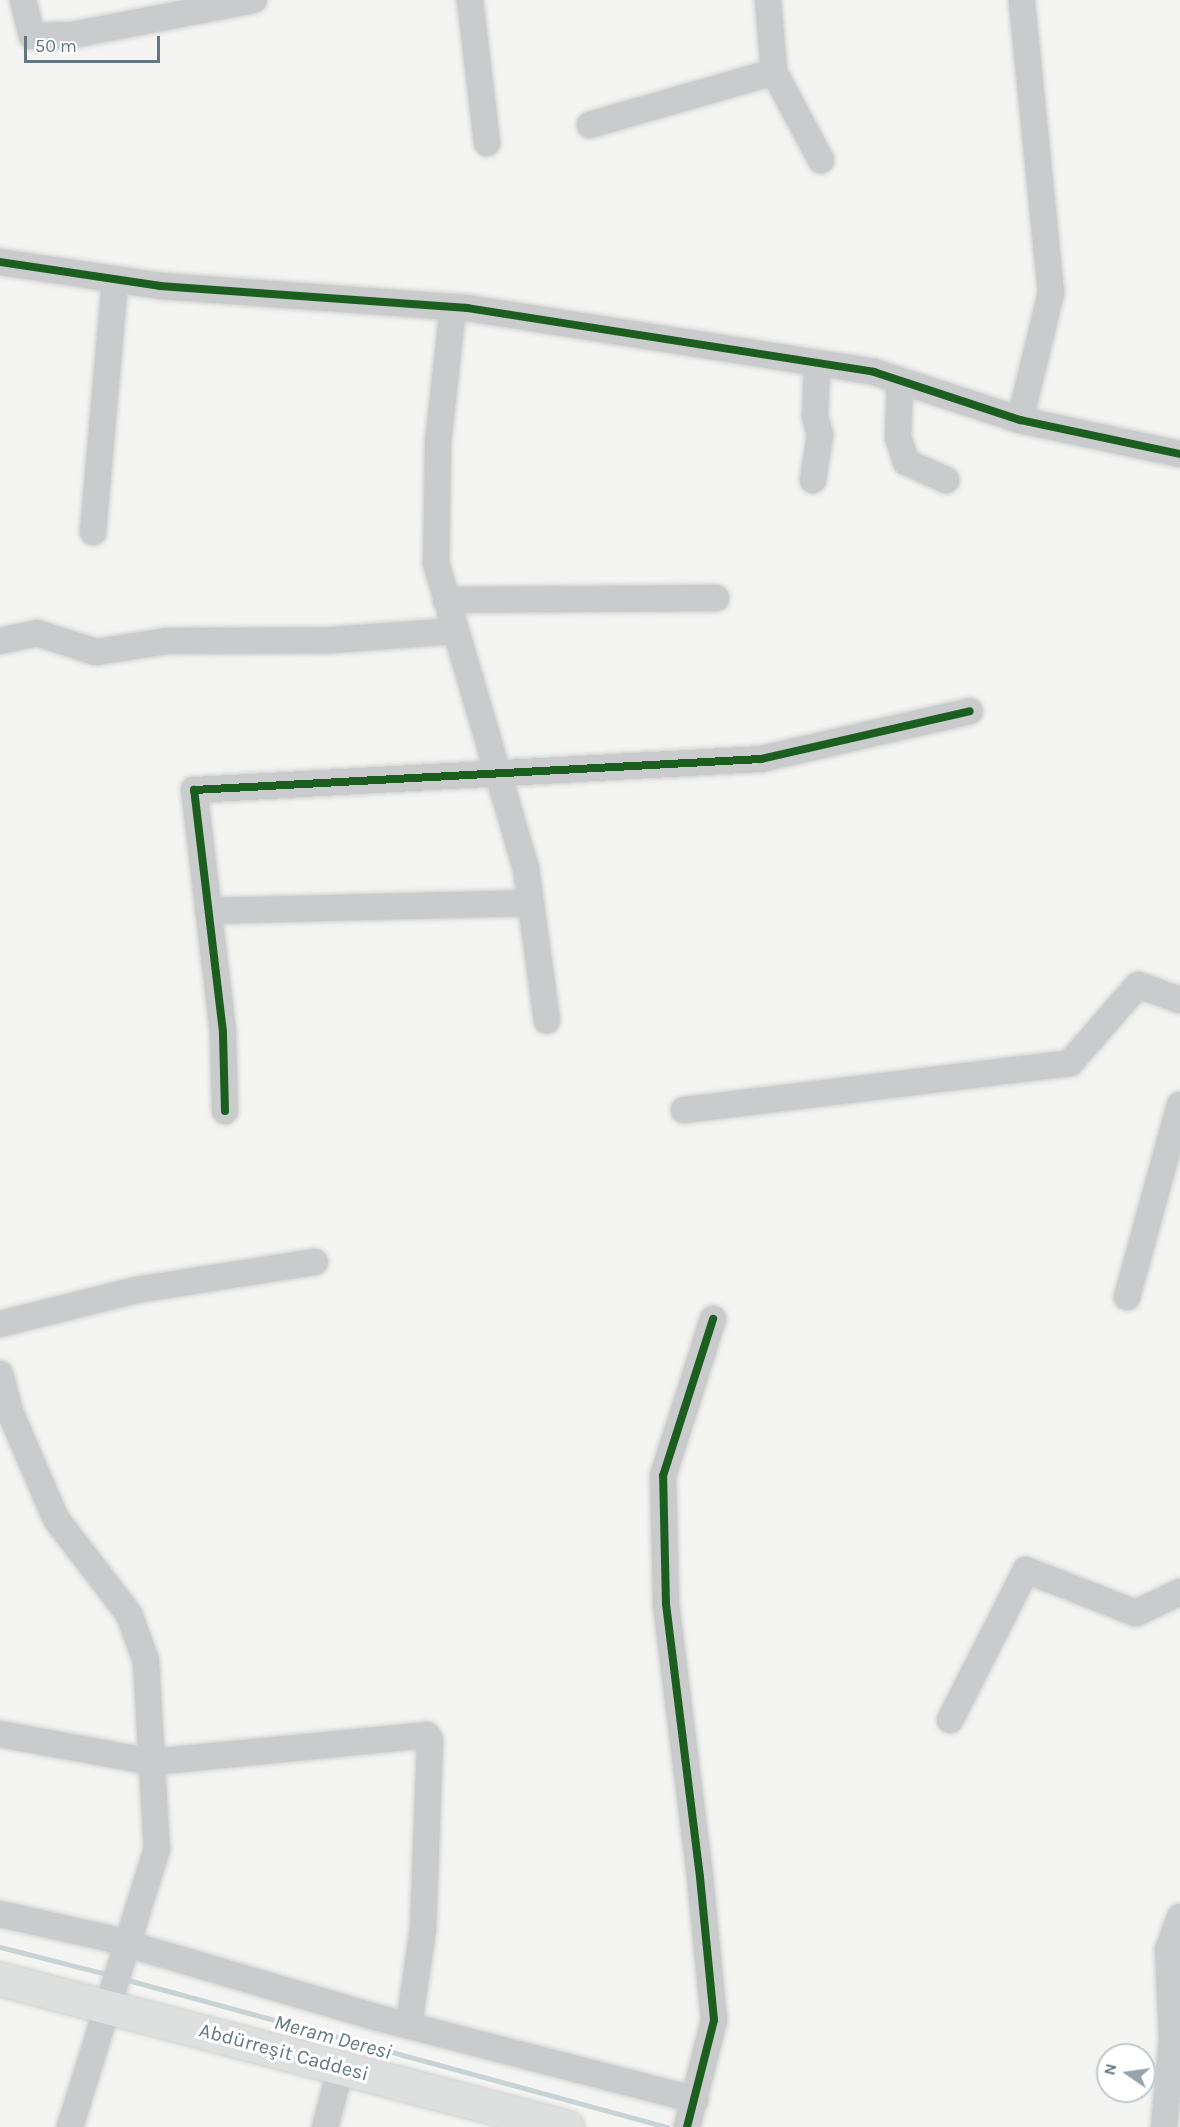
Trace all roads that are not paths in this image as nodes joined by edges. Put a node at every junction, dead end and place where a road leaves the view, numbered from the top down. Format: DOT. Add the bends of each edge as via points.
graph roads {
  1 [pos="23,0"];
  2 [pos="254,0"];
  3 [pos="470,0"];
  4 [pos="768,0"];
  5 [pos="1022,0"];
  6 [pos="774,72"];
  7 [pos="590,125"];
  8 [pos="487,143"];
  9 [pos="821,160"];
  10 [pos="0,262"];
  11 [pos="115,279"];
  12 [pos="453,307"];
  13 [pos="816,363"];
  14 [pos="900,381"];
  15 [pos="1020,420"];
  16 [pos="1180,454"];
  17 [pos="813,480"];
  18 [pos="946,480"];
  19 [pos="93,532"];
  20 [pos="716,598"];
  21 [pos="446,600"];
  22 [pos="455,631"];
  23 [pos="0,641"];
  24 [pos="970,711"];
  25 [pos="497,776"];
  26 [pos="530,903"];
  27 [pos="208,911"];
  28 [pos="1180,1000"];
  29 [pos="547,1021"];
  30 [pos="1180,1105"];
  31 [pos="684,1110"];
  32 [pos="225,1111"];
  33 [pos="315,1263"];
  34 [pos="1127,1297"];
  35 [pos="713,1319"];
  36 [pos="0,1324"];
  37 [pos="0,1374"];
  38 [pos="11,1441"];
  39 [pos="1180,1592"];
  40 [pos="950,1720"];
  41 [pos="0,1734"];
  42 [pos="152,1762"];
  43 [pos="0,1914"];
  44 [pos="1180,1917"];
  45 [pos="123,1954"];
  46 [pos="0,1979"];
  47 [pos="108,1997"];
  48 [pos="409,2025"];
  49 [pos="341,2067"];
  50 [pos="691,2114"];
  51 [pos="525,2121"];
  52 [pos="70,2127"];
  53 [pos="325,2127"];
  54 [pos="567,2127"];
  55 [pos="1164,2127"];
  1 -- 2 [label="street" via="32,36 72,35"];
  3 -- 8 [label="street"];
  4 -- 6 [label="street"];
  5 -- 15 [label="street" via="1051,293"];
  6 -- 7 [label="street"];
  6 -- 9 [label="street"];
  10 -- 11 [label="street"];
  11 -- 12 [label="street"];
  11 -- 19 [label="street"];
  12 -- 13 [label="street"];
  12 -- 21 [label="street" via="438,442 436,563"];
  13 -- 14 [label="street" via="874,372"];
  13 -- 17 [label="street" via="814,416 820,435"];
  14 -- 15 [label="street"];
  14 -- 18 [label="street" via="898,437 906,462"];
  15 -- 16 [label="street"];
  20 -- 21 [label="street"];
  21 -- 22 [label="street"];
  22 -- 23 [label="street" via="332,640 167,641 96,652 37,633"];
  22 -- 25 [label="street"];
  24 -- 25 [label="street" via="761,759"];
  25 -- 26 [label="street" via="525,868"];
  25 -- 27 [label="street" via="194,790"];
  26 -- 27 [label="street"];
  26 -- 29 [label="street"];
  27 -- 32 [label="street" via="222,1032"];
  28 -- 31 [label="street" via="1138,985 1070,1063"];
  30 -- 34 [label="street"];
  33 -- 36 [label="street" via="136,1290"];
  35 -- 50 [label="street" via="663,1476 666,1604 714,2020"];
  37 -- 38 [label="street"];
  38 -- 42 [label="street" via="56,1519 129,1614 146,1661"];
  39 -- 40 [label="street" via="1136,1613 1026,1570"];
  41 -- 42 [label="street"];
  42 -- 45 [label="street" via="157,1849"];
  42 -- 48 [label="street" via="427,1735 430,1740 423,1929"];
  43 -- 45 [label="street"];
  44 -- 55 [label="street" via="1168,1950 1172,2040"];
  45 -- 47 [label="street"];
  45 -- 48 [label="street"];
  46 -- 47 [label="main road, Abdürreşit Caddesi"];
  47 -- 49 [label="main road, Abdürreşit Caddesi"];
  47 -- 52 [label="street"];
  48 -- 50 [label="street"];
  49 -- 51 [label="main road, Abdürreşit Caddesi"];
  49 -- 53 [label="street"];
  51 -- 54 [label="main road, Abdürreşit Caddesi"];
}
